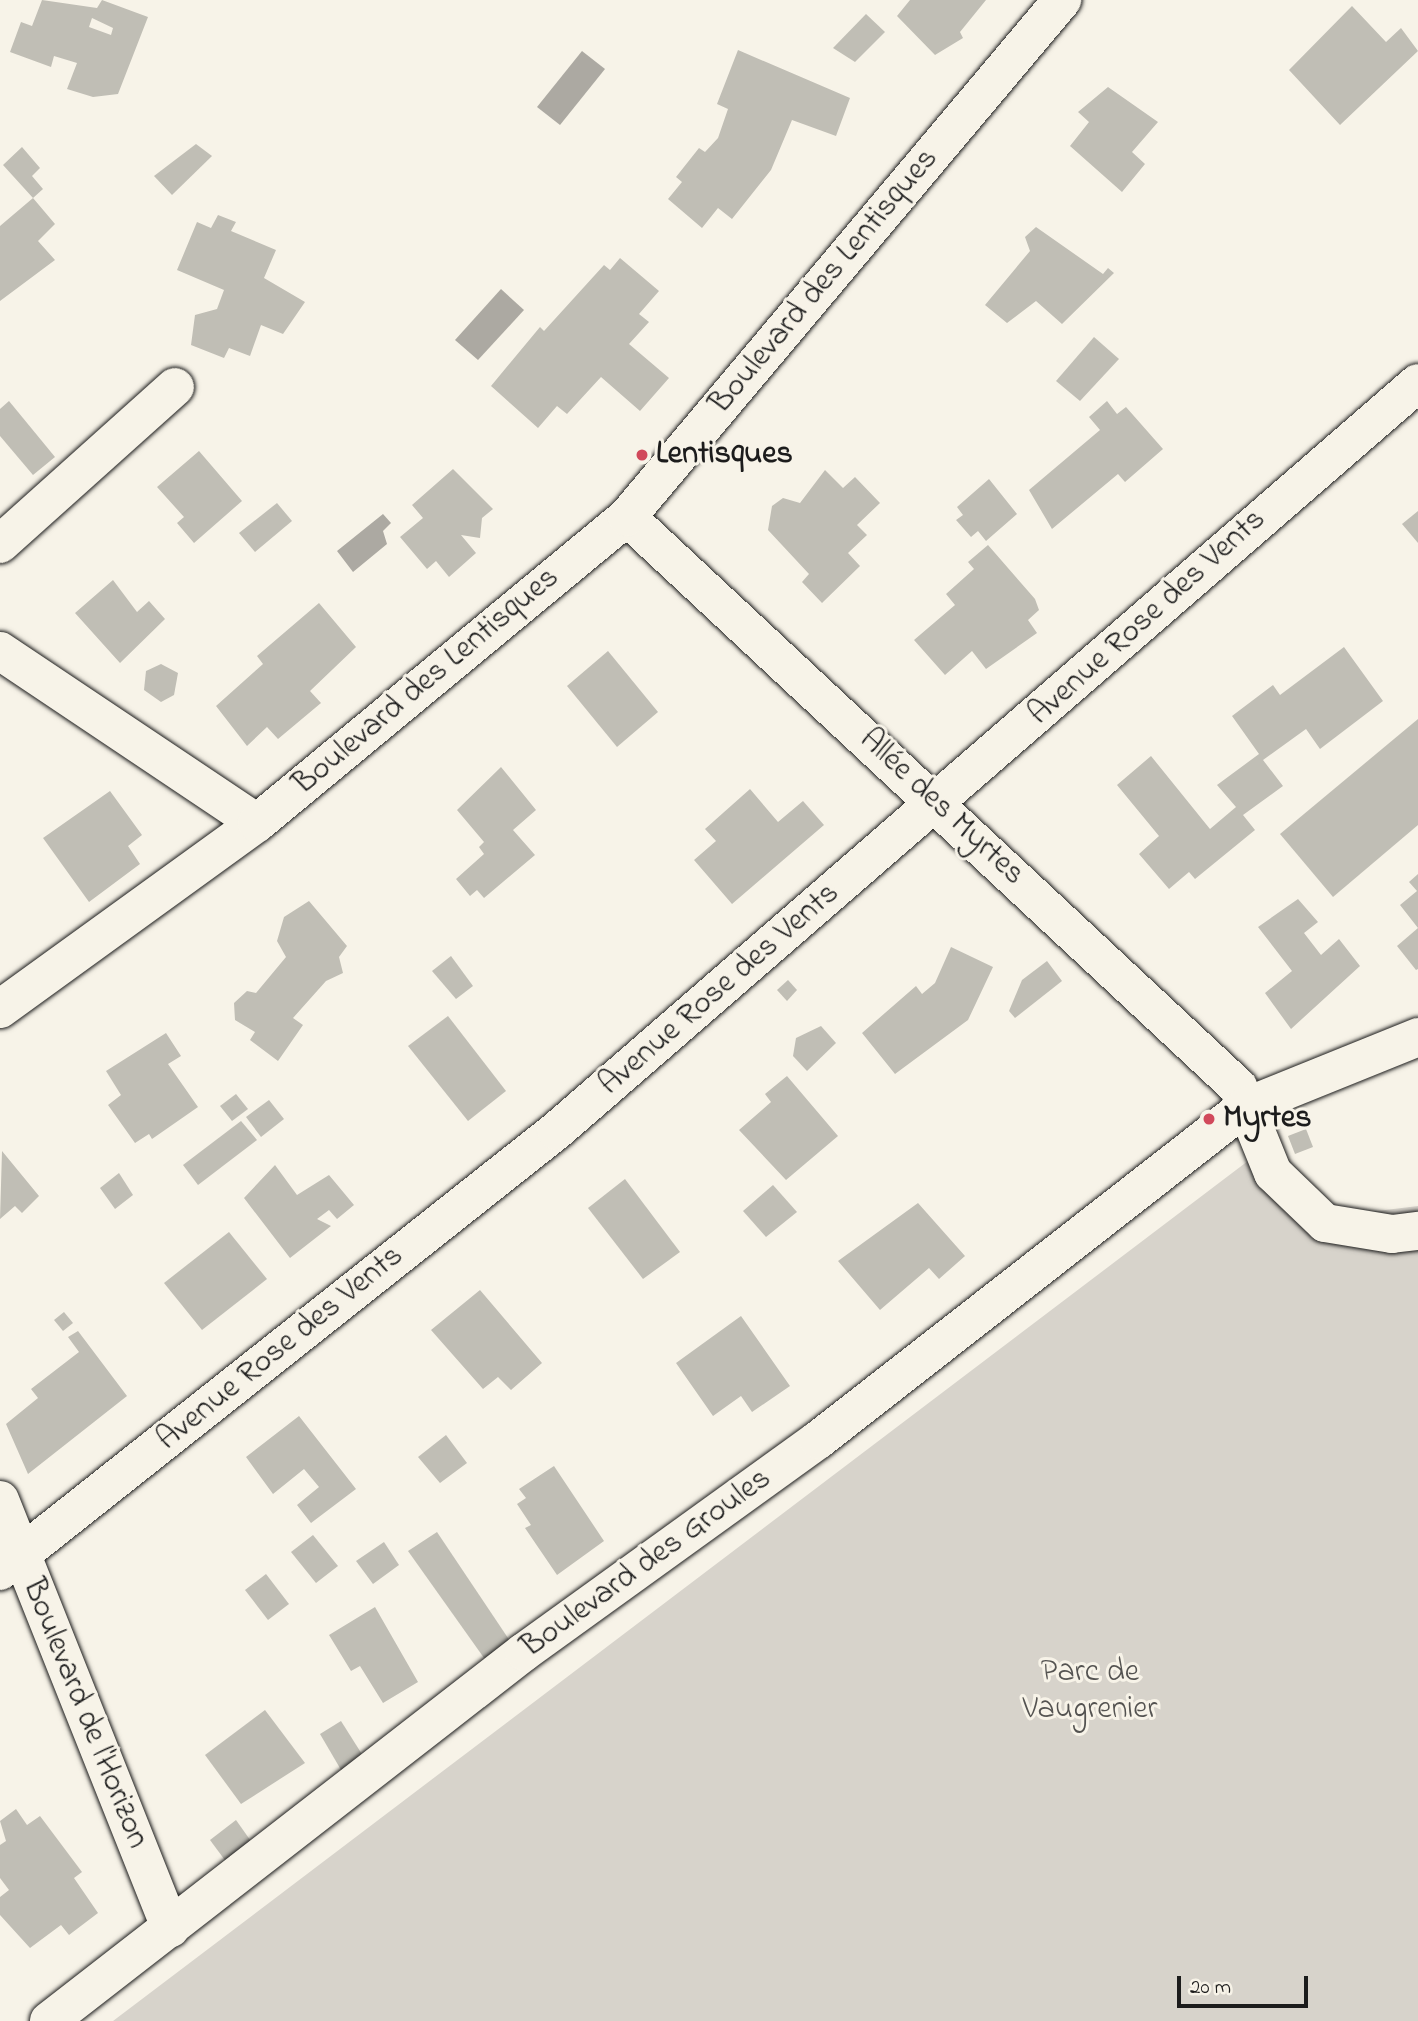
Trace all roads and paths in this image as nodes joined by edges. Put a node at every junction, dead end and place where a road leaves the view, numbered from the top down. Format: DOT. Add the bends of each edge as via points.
graph roads {
  1 [pos="1062,0"];
  2 [pos="1418,383"];
  3 [pos="176,387"];
  4 [pos="627,517"];
  5 [pos="0,544"];
  6 [pos="0,651"];
  7 [pos="939,804"];
  8 [pos="257,823"];
  9 [pos="0,1009"];
  10 [pos="1418,1037"];
  11 [pos="1245,1107"];
  12 [pos="1418,1231"];
  13 [pos="0,1500"];
  14 [pos="10,1564"];
  15 [pos="170,1928"];
  16 [pos="50,2021"];
  1 -- 4 [label="street, Boulevard des Lentisques"];
  2 -- 7 [label="street, Avenue Rose des Vents"];
  3 -- 5 [label="street"];
  4 -- 7 [label="street, Allée des Myrtes"];
  4 -- 8 [label="street, Boulevard des Lentisques"];
  6 -- 8 [label="street"];
  7 -- 11 [label="street, Allée des Myrtes" via="1238,1087"];
  7 -- 14 [label="street, Avenue Rose des Vents" via="556,1131"];
  8 -- 9 [label="street"];
  10 -- 11 [label="street"];
  11 -- 12 [label="street, Allée des Myrtes" via="1273,1172 1325,1223 1392,1234"];
  11 -- 15 [label="street, Boulevard des Groules" via="818,1440 524,1652"];
  13 -- 14 [label="street, Boulevard de l'Horizon"];
  14 -- 15 [label="street, Boulevard de l'Horizon"];
  15 -- 16 [label="street, Boulevard des Groules"];
}
